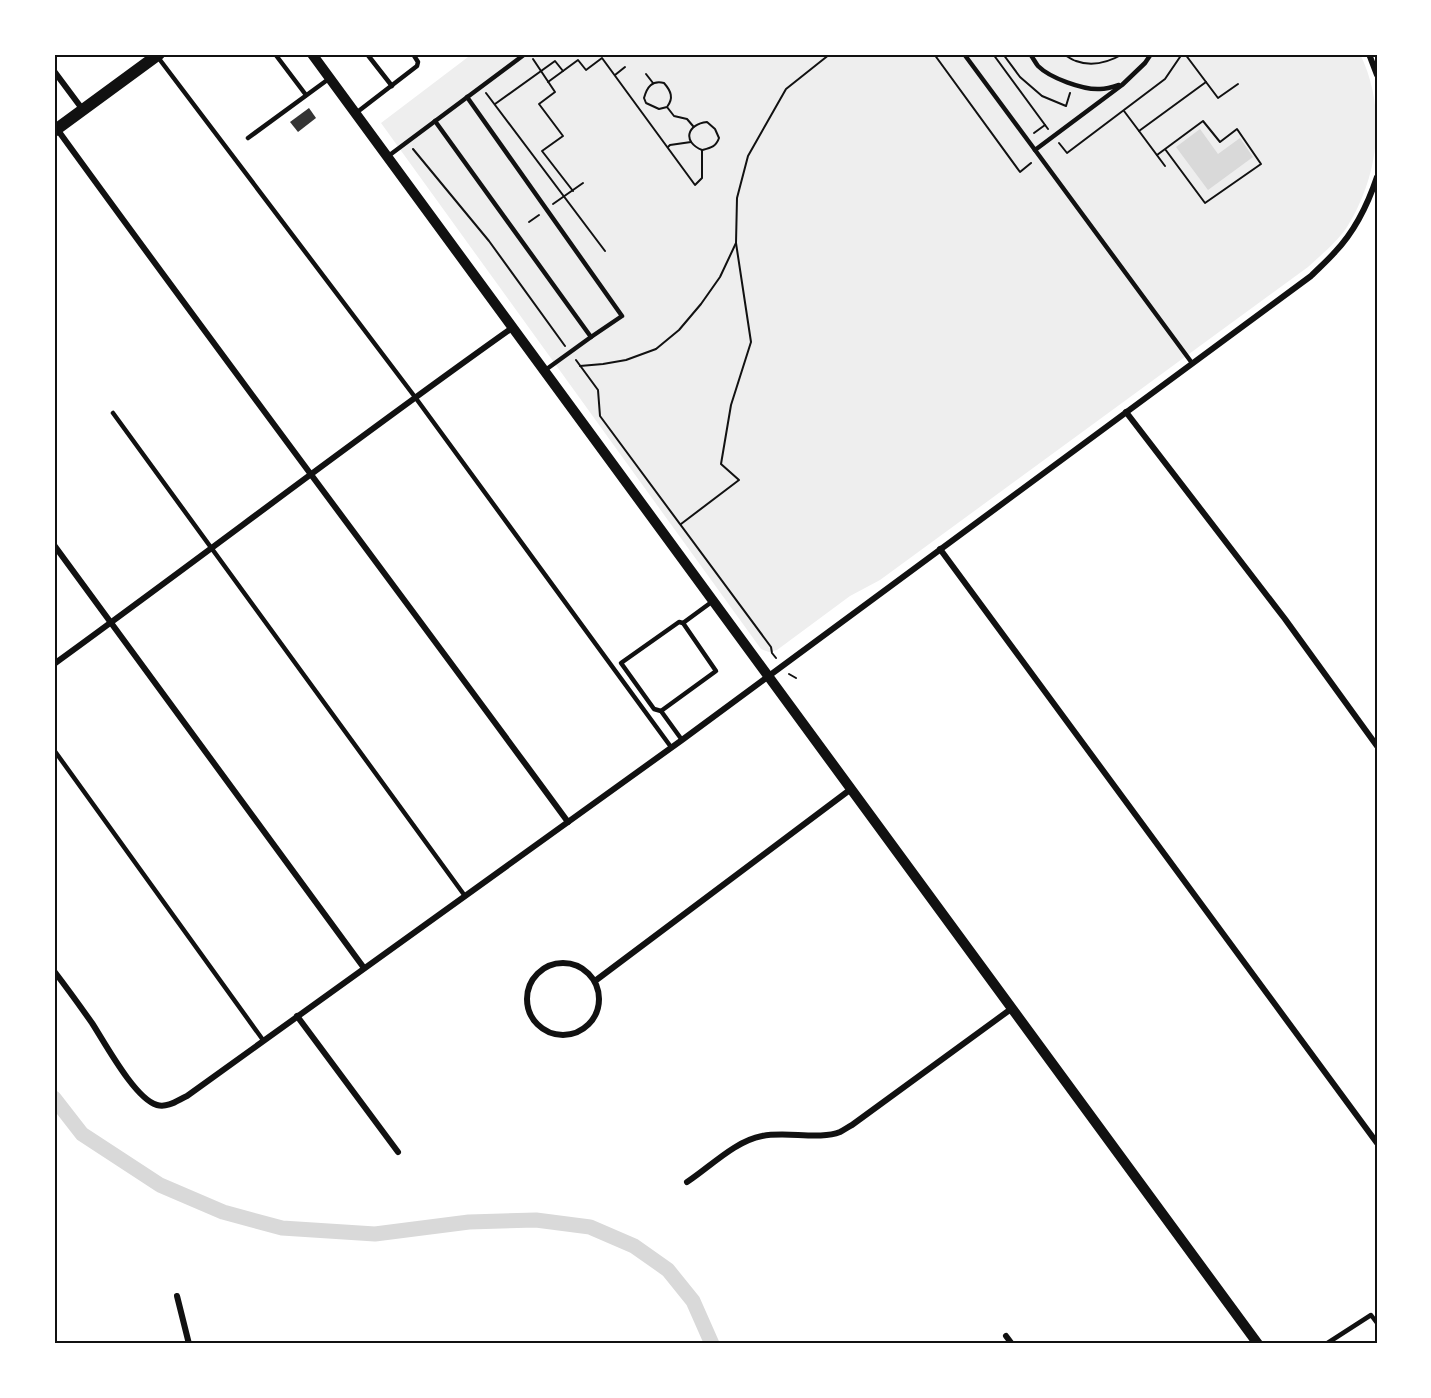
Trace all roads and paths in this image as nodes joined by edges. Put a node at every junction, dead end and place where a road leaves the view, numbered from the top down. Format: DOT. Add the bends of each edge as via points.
graph roads {
  1 [pos="275,54"];
  2 [pos="312,54"];
  3 [pos="368,54"];
  4 [pos="412,54"];
  5 [pos="525,54"];
  6 [pos="831,54"];
  7 [pos="934,54"];
  8 [pos="964,54"];
  9 [pos="1003,54"];
  10 [pos="1030,54"];
  11 [pos="1063,54"];
  12 [pos="1123,54"];
  13 [pos="1151,54"];
  14 [pos="1185,54"];
  15 [pos="1369,54"];
  16 [pos="158,55"];
  17 [pos="532,59"];
  18 [pos="625,67"];
  19 [pos="54,71"];
  20 [pos="541,71"];
  21 [pos="563,71"];
  22 [pos="646,74"];
  23 [pos="615,75"];
  24 [pos="1377,75"];
  25 [pos="330,78"];
  26 [pos="548,82"];
  27 [pos="1206,82"];
  28 [pos="654,83"];
  29 [pos="1073,84"];
  30 [pos="1238,84"];
  31 [pos="1122,85"];
  32 [pos="392,86"];
  33 [pos="481,87"];
  34 [pos="306,95"];
  35 [pos="467,97"];
  36 [pos="495,104"];
  37 [pos="648,104"];
  38 [pos="667,107"];
  39 [pos="640,109"];
  40 [pos="83,110"];
  41 [pos="1124,110"];
  42 [pos="356,113"];
  43 [pos="435,121"];
  44 [pos="1045,125"];
  45 [pos="693,126"];
  46 [pos="55,130"];
  47 [pos="1139,131"];
  48 [pos="1034,133"];
  49 [pos="248,138"];
  50 [pos="408,142"];
  51 [pos="691,142"];
  52 [pos="668,148"];
  53 [pos="1165,148"];
  54 [pos="702,150"];
  55 [pos="1035,150"];
  56 [pos="1157,154"];
  57 [pos="387,157"];
  58 [pos="1031,163"];
  59 [pos="1165,166"];
  60 [pos="1377,177"];
  61 [pos="583,183"];
  62 [pos="573,191"];
  63 [pos="564,197"];
  64 [pos="547,209"];
  65 [pos="529,222"];
  66 [pos="736,243"];
  67 [pos="605,251"];
  68 [pos="512,328"];
  69 [pos="591,337"];
  70 [pos="570,352"];
  71 [pos="1192,363"];
  72 [pos="580,366"];
  73 [pos="544,371"];
  74 [pos="415,397"];
  75 [pos="1126,412"];
  76 [pos="113,413"];
  77 [pos="311,475"];
  78 [pos="681,524"];
  79 [pos="54,545"];
  80 [pos="212,549"];
  81 [pos="940,549"];
  82 [pos="713,601"];
  83 [pos="111,622"];
  84 [pos="683,623"];
  85 [pos="54,664"];
  86 [pos="782,665"];
  87 [pos="768,676"];
  88 [pos="796,678"];
  89 [pos="661,711"];
  90 [pos="682,740"];
  91 [pos="1377,746"];
  92 [pos="671,747"];
  93 [pos="54,750"];
  94 [pos="851,789"];
  95 [pos="568,822"];
  96 [pos="465,896"];
  97 [pos="364,968"];
  98 [pos="54,971"];
  99 [pos="595,981"];
  100 [pos="1011,1009"];
  101 [pos="297,1016"];
  102 [pos="263,1040"];
  103 [pos="1377,1143"];
  104 [pos="398,1152"];
  105 [pos="687,1182"];
  106 [pos="177,1296"];
  107 [pos="1377,1323"];
  108 [pos="1006,1335"];
  109 [pos="189,1344"];
  110 [pos="475,1344"];
  111 [pos="506,1344"];
  112 [pos="1012,1344"];
  113 [pos="1258,1344"];
  114 [pos="1326,1344"];
  1 -- 34 [label="lane"];
  2 -- 25 [label="street"];
  3 -- 32 [label="lane"];
  4 -- 32 [label="lane" via="417,66"];
  5 -- 33 [label="lane"];
  6 -- 66 [label="path" via="786,89 748,156 737,198"];
  7 -- 58 [label="path" via="1020,172"];
  8 -- 55 [label="lane"];
  9 -- 29 [label="path" via="1020,77 1042,96 1066,106"];
  10 -- 29 [label="lane" via="1049,74"];
  11 -- 12 [label="path" via="1077,62 1095,64"];
  13 -- 31 [label="lane"];
  14 -- 27 [label="path"];
  15 -- 24 [label="street"];
  16 -- 40 [label="main road"];
  16 -- 74 [label="lane"];
  17 -- 20 [label="path"];
  18 -- 23 [label="path"];
  19 -- 40 [label="street"];
  20 -- 21 [label="path" via="555,61"];
  20 -- 26 [label="path"];
  20 -- 36 [label="path"];
  21 -- 23 [label="path" via="578,60 586,70 602,58"];
  21 -- 26 [label="path"];
  22 -- 28 [label="path"];
  23 -- 39 [label="path"];
  25 -- 34 [label="lane"];
  25 -- 42 [label="street"];
  26 -- 62 [label="path" via="555,92 539,104 563,136 542,151"];
  27 -- 30 [label="path" via="1218,98"];
  27 -- 47 [label="path"];
  28 -- 37 [label="path" via="645,93"];
  28 -- 38 [label="path" via="664,83 669,90 672,100"];
  29 -- 31 [label="lane" via="1100,89"];
  31 -- 55 [label="lane"];
  32 -- 42 [label="lane"];
  33 -- 35 [label="lane"];
  33 -- 36 [label="path"];
  34 -- 49 [label="lane"];
  35 -- 43 [label="lane"];
  35 -- 64 [label="lane"];
  36 -- 63 [label="path"];
  37 -- 38 [label="path" via="659,110"];
  37 -- 39 [label="path"];
  38 -- 45 [label="path" via="674,116 687,119"];
  39 -- 52 [label="path"];
  40 -- 46 [label="main road"];
  41 -- 47 [label="path"];
  42 -- 57 [label="street"];
  43 -- 50 [label="lane"];
  43 -- 69 [label="lane"];
  44 -- 48 [label="path"];
  45 -- 51 [label="path"];
  45 -- 54 [label="path" via="707,122 719,138 712,147"];
  46 -- 77 [label="street"];
  47 -- 56 [label="path"];
  50 -- 57 [label="lane"];
  50 -- 70 [label="path" via="489,242"];
  51 -- 52 [label="path"];
  51 -- 54 [label="path"];
  52 -- 54 [label="path" via="695,185 702,178"];
  53 -- 53 [label="path" via="1203,121 1220,142 1237,129 1261,164 1205,203"];
  53 -- 56 [label="path"];
  55 -- 71 [label="lane"];
  56 -- 59 [label="path"];
  57 -- 68 [label="street"];
  60 -- 71 [label="street" via="1357,223 1337,251 1311,276"];
  61 -- 62 [label="path"];
  62 -- 63 [label="path"];
  63 -- 64 [label="path"];
  63 -- 67 [label="path"];
  64 -- 65 [label="path"];
  64 -- 69 [label="lane" via="622,316"];
  66 -- 72 [label="path" via="720,277 701,304 656,349 626,360"];
  66 -- 78 [label="path" via="751,342 731,405 720,464 739,480"];
  68 -- 73 [label="street"];
  68 -- 74 [label="street"];
  69 -- 70 [label="lane"];
  70 -- 72 [label="path"];
  70 -- 73 [label="lane"];
  71 -- 75 [label="street"];
  72 -- 78 [label="path" via="598,390 600,416"];
  73 -- 82 [label="street"];
  74 -- 77 [label="street"];
  74 -- 92 [label="lane"];
  75 -- 81 [label="street"];
  75 -- 91 [label="street"];
  76 -- 80 [label="lane"];
  77 -- 80 [label="street"];
  77 -- 95 [label="street"];
  78 -- 86 [label="path"];
  79 -- 83 [label="street"];
  80 -- 83 [label="street"];
  80 -- 96 [label="lane"];
  81 -- 86 [label="street"];
  81 -- 103 [label="street"];
  82 -- 84 [label="lane"];
  82 -- 87 [label="street"];
  83 -- 85 [label="street"];
  83 -- 97 [label="street"];
  84 -- 89 [label="lane" via="716,671"];
  84 -- 89 [label="lane" via="679,622 621,663 654,709"];
  86 -- 87 [label="street"];
  86 -- 88 [label="path"];
  87 -- 90 [label="street"];
  87 -- 94 [label="street"];
  89 -- 90 [label="lane"];
  90 -- 92 [label="street"];
  92 -- 95 [label="street"];
  93 -- 102 [label="lane"];
  94 -- 99 [label="street"];
  94 -- 100 [label="street"];
  95 -- 96 [label="street"];
  96 -- 97 [label="street"];
  97 -- 101 [label="street"];
  98 -- 102 [label="street" via="127,1076 153,1103 164,1106 187,1096"];
  99 -- 99 [label="street" via="599,992 596,1015 580,1031 569,1035 546,1032 529,1014 527,990 541,969 565,962 577,965"];
  100 -- 105 [label="street" via="838,1133 759,1136 737,1145"];
  100 -- 113 [label="street"];
  101 -- 102 [label="street"];
  101 -- 104 [label="street"];
  106 -- 109 [label="street"];
  107 -- 114 [label="lane" via="1371,1315"];
  108 -- 112 [label="street"];
  110 -- 111 [label="street"];
}
